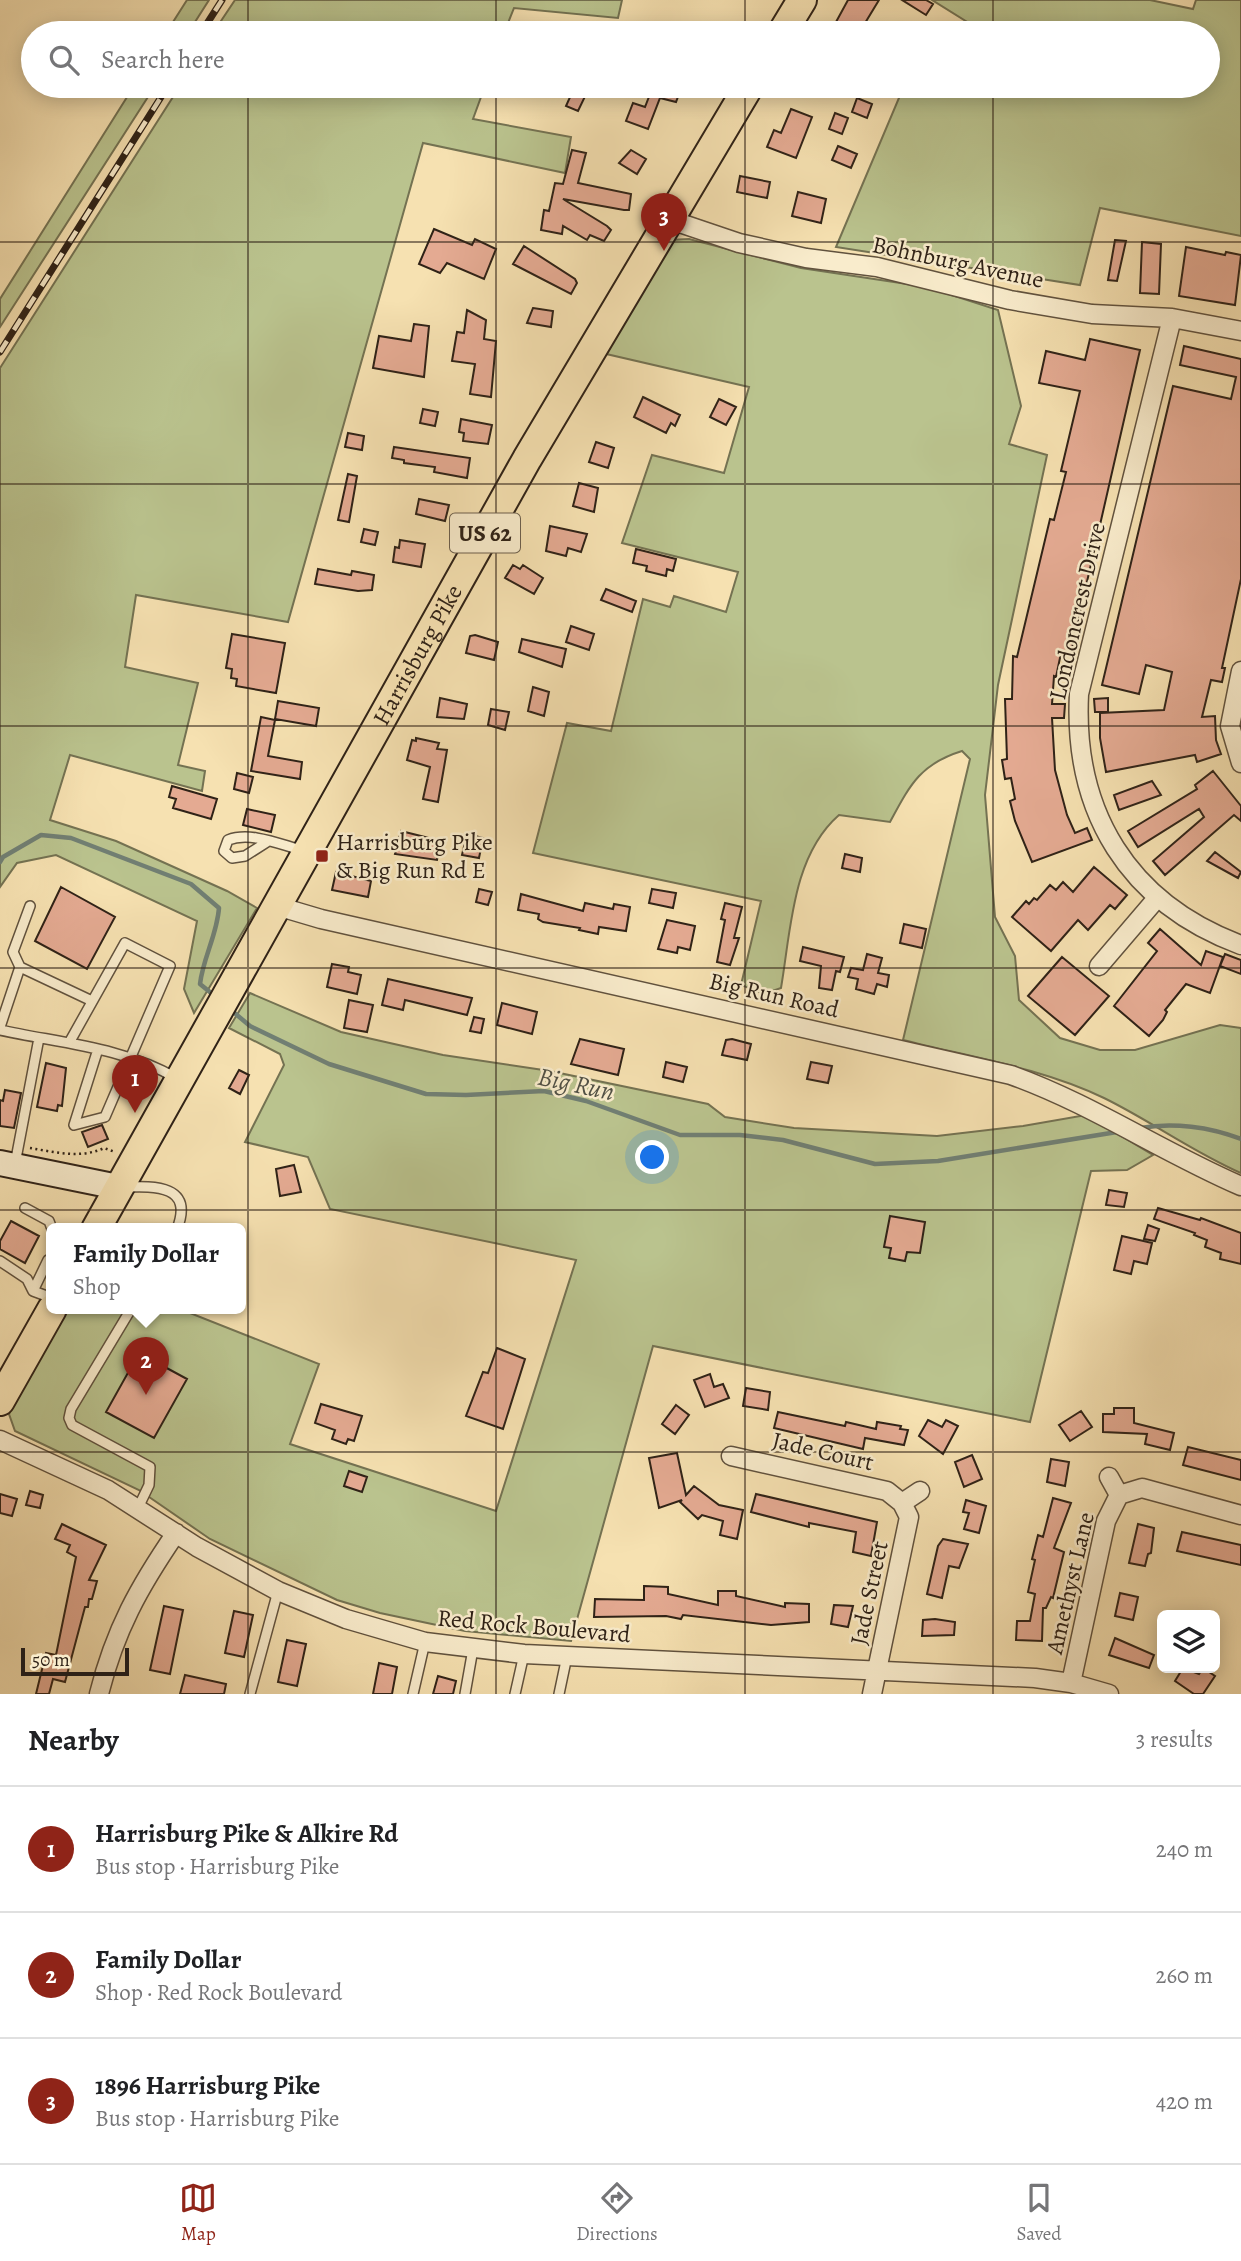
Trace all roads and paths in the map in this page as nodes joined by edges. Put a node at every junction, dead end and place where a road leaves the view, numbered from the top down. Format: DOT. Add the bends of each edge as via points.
graph roads {
  1 [pos="802,0"];
  2 [pos="789,21"];
  3 [pos="742,98"];
  4 [pos="668,219"];
  5 [pos="1172,318"];
  6 [pos="1241,331"];
  7 [pos="1241,671"];
  8 [pos="1238,755"];
  9 [pos="267,842"];
  10 [pos="306,852"];
  11 [pos="1158,897"];
  12 [pos="30,906"];
  13 [pos="277,906"];
  14 [pos="1241,944"];
  15 [pos="1099,966"];
  16 [pos="20,967"];
  17 [pos="92,1001"];
  18 [pos="0,1028"];
  19 [pos="39,1038"];
  20 [pos="69,1043"];
  21 [pos="98,1049"];
  22 [pos="131,1058"];
  23 [pos="179,1080"];
  24 [pos="11,1158"];
  25 [pos="135,1159"];
  26 [pos="1241,1186"];
  27 [pos="118,1187"];
  28 [pos="25,1209"];
  29 [pos="50,1223"];
  30 [pos="99,1223"];
  31 [pos="179,1223"];
  32 [pos="0,1261"];
  33 [pos="46,1279"];
  34 [pos="42,1300"];
  35 [pos="128,1314"];
  36 [pos="0,1401"];
  37 [pos="0,1440"];
  38 [pos="731,1456"];
  39 [pos="1109,1477"];
  40 [pos="920,1490"];
  41 [pos="1119,1495"];
  42 [pos="902,1503"];
  43 [pos="138,1508"];
  44 [pos="1241,1514"];
  45 [pos="176,1533"];
  46 [pos="278,1591"];
  47 [pos="425,1642"];
  48 [pos="473,1650"];
  49 [pos="524,1654"];
  50 [pos="567,1656"];
  51 [pos="878,1670"];
  52 [pos="1071,1683"];
  53 [pos="99,1694"];
  54 [pos="250,1694"];
  55 [pos="413,1694"];
  56 [pos="465,1694"];
  57 [pos="515,1694"];
  58 [pos="559,1694"];
  59 [pos="872,1694"];
  60 [pos="1109,1694"];
  1 -- 2 [label="main road"];
  3 -- 4 [label="main road, Harrisburg Pike / US 62"];
  4 -- 5 [label="street, Bohnburg Avenue" via="739,243 877,267 1010,300 1092,314"];
  4 -- 10 [label="main road, Harrisburg Pike / US 62" via="527,458"];
  5 -- 6 [label="street, Bohnburg Avenue"];
  5 -- 11 [label="street, Londoncrest Drive" via="1079,694 1078,726 1082,766 1103,830 1125,863"];
  7 -- 8 [label="street" via="1230,726"];
  9 -- 10 [label="lane"];
  10 -- 13 [label="main road, Harrisburg Pike / US 62"];
  11 -- 14 [label="street, Londoncrest Drive" via="1214,935"];
  11 -- 15 [label="street"];
  12 -- 16 [label="lane" via="13,952"];
  13 -- 23 [label="main road, Harrisburg Pike / US 62"];
  13 -- 26 [label="street, Big Run Road" via="1011,1075 1091,1108"];
  16 -- 17 [label="lane"];
  16 -- 18 [label="lane"];
  17 -- 20 [label="lane"];
  17 -- 22 [label="lane" via="125,943 170,966"];
  18 -- 19 [label="lane"];
  19 -- 20 [label="lane"];
  19 -- 24 [label="lane"];
  20 -- 21 [label="lane"];
  21 -- 22 [label="lane"];
  21 -- 22 [label="lane" via="74,1125 105,1117"];
  22 -- 23 [label="lane"];
  23 -- 25 [label="main road, Harrisburg Pike / US 62"];
  24 -- 25 [label="path" via="93,1153 104,1148"];
  24 -- 27 [label="main road"];
  25 -- 27 [label="main road, Harrisburg Pike / US 62"];
  27 -- 30 [label="main road, Harrisburg Pike / US 62"];
  27 -- 31 [label="lane" via="166,1189 180,1201"];
  28 -- 29 [label="lane"];
  32 -- 34 [label="lane" via="27,1279"];
  33 -- 34 [label="lane"];
  34 -- 36 [label="main road"];
  35 -- 43 [label="lane" via="69,1418 72,1425 150,1467 149,1485"];
  37 -- 43 [label="street, Red Rock Boulevard"];
  38 -- 42 [label="street, Jade Court" via="887,1490"];
  39 -- 41 [label="street"];
  40 -- 42 [label="street"];
  41 -- 44 [label="street, Amethyst Lane" via="1142,1488"];
  41 -- 52 [label="street, Amethyst Lane" via="1106,1521"];
  42 -- 51 [label="street, Jade Street" via="909,1517"];
  43 -- 45 [label="street, Red Rock Boulevard"];
  45 -- 46 [label="street, Red Rock Boulevard"];
  45 -- 53 [label="street" via="128,1608"];
  46 -- 47 [label="street, Red Rock Boulevard" via="346,1619"];
  46 -- 54 [label="lane"];
  47 -- 48 [label="street, Red Rock Boulevard"];
  47 -- 55 [label="lane"];
  48 -- 49 [label="street, Red Rock Boulevard"];
  48 -- 56 [label="lane"];
  49 -- 50 [label="street, Red Rock Boulevard"];
  49 -- 57 [label="lane"];
  50 -- 51 [label="street, Red Rock Boulevard"];
  50 -- 58 [label="lane"];
  51 -- 52 [label="street, Red Rock Boulevard"];
  51 -- 59 [label="street, Jade Street"];
  52 -- 60 [label="street, Red Rock Boulevard"];
}
